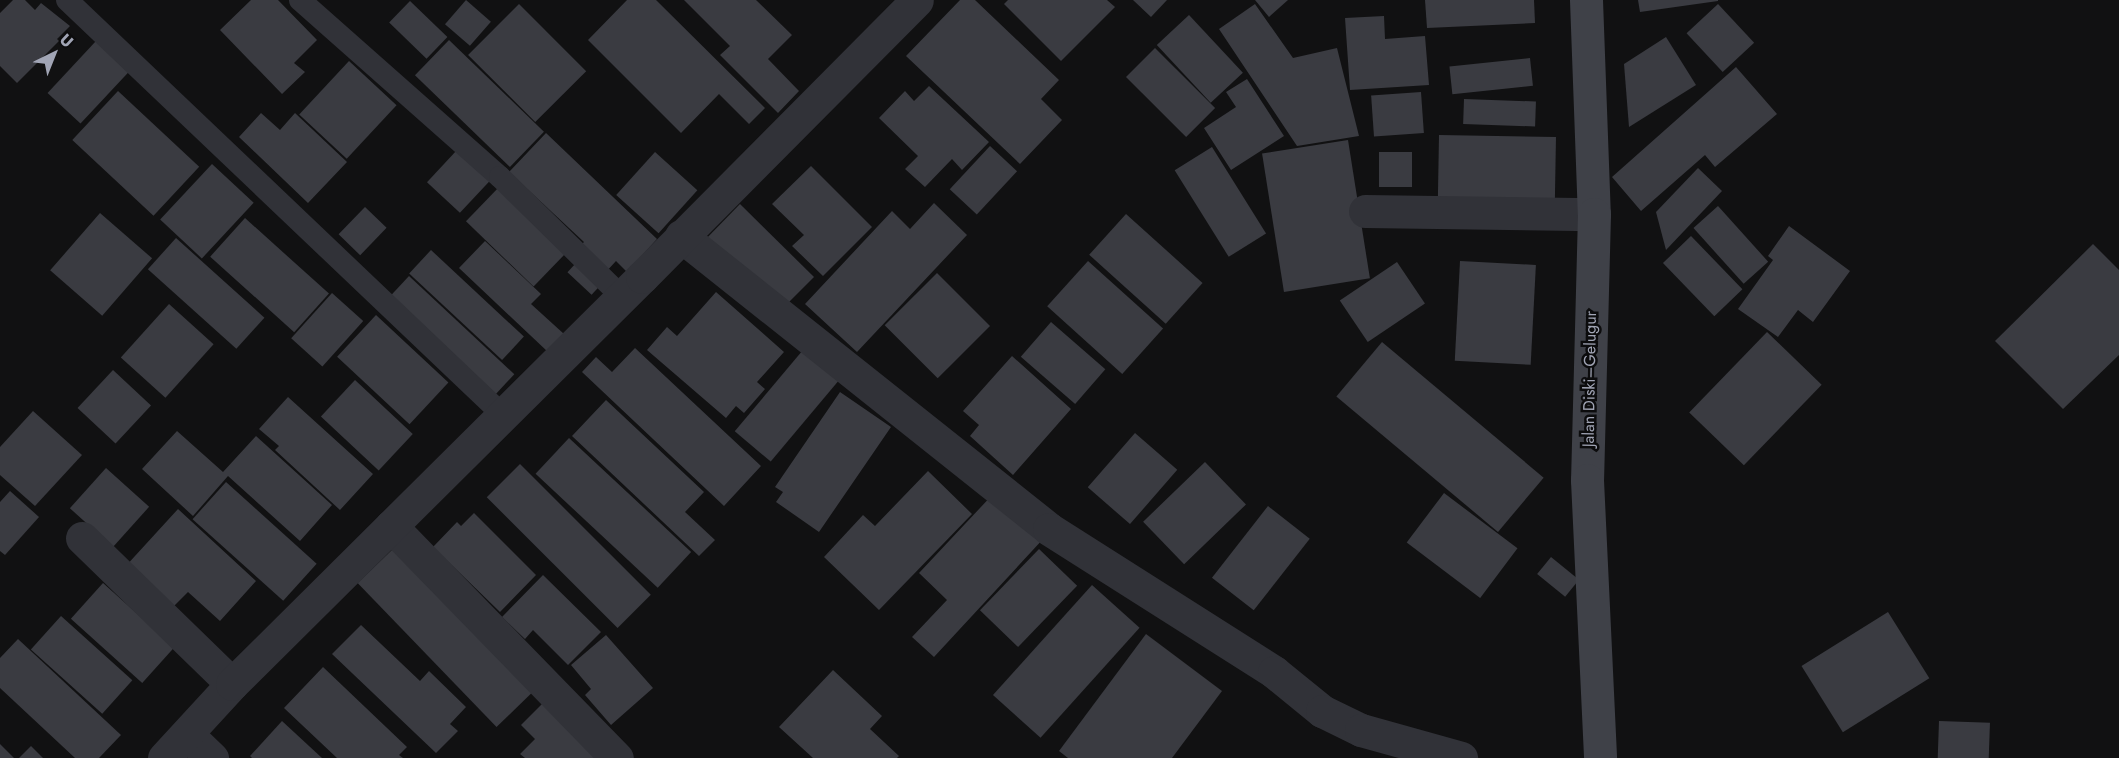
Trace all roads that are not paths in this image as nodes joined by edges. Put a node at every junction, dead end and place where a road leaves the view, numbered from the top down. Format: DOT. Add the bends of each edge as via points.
graph roads {
  1 [pos="67,0"];
  2 [pos="300,0"];
  3 [pos="916,0"];
  4 [pos="1586,0"];
  5 [pos="1365,211"];
  6 [pos="1594,214"];
  7 [pos="681,236"];
  8 [pos="622,297"];
  9 [pos="503,415"];
  10 [pos="392,526"];
  11 [pos="82,538"];
  12 [pos="232,684"];
  13 [pos="187,734"];
  14 [pos="164,758"];
  15 [pos="212,758"];
  16 [pos="617,758"];
  17 [pos="1461,758"];
  18 [pos="1600,758"];
  1 -- 9 [label="lane"];
  2 -- 8 [label="lane" via="500,177"];
  3 -- 7 [label="street"];
  4 -- 6 [label="main road, Jalan Diski–Gelugur"];
  5 -- 6 [label="street"];
  6 -- 18 [label="main road, Jalan Diski–Gelugur" via="1587,480"];
  7 -- 8 [label="street"];
  7 -- 17 [label="street" via="1049,529 1274,672 1322,711 1361,730"];
  8 -- 9 [label="street"];
  9 -- 10 [label="street"];
  10 -- 12 [label="street"];
  10 -- 16 [label="street"];
  11 -- 12 [label="street"];
  12 -- 13 [label="street"];
  13 -- 14 [label="street"];
  13 -- 15 [label="street"];
}
